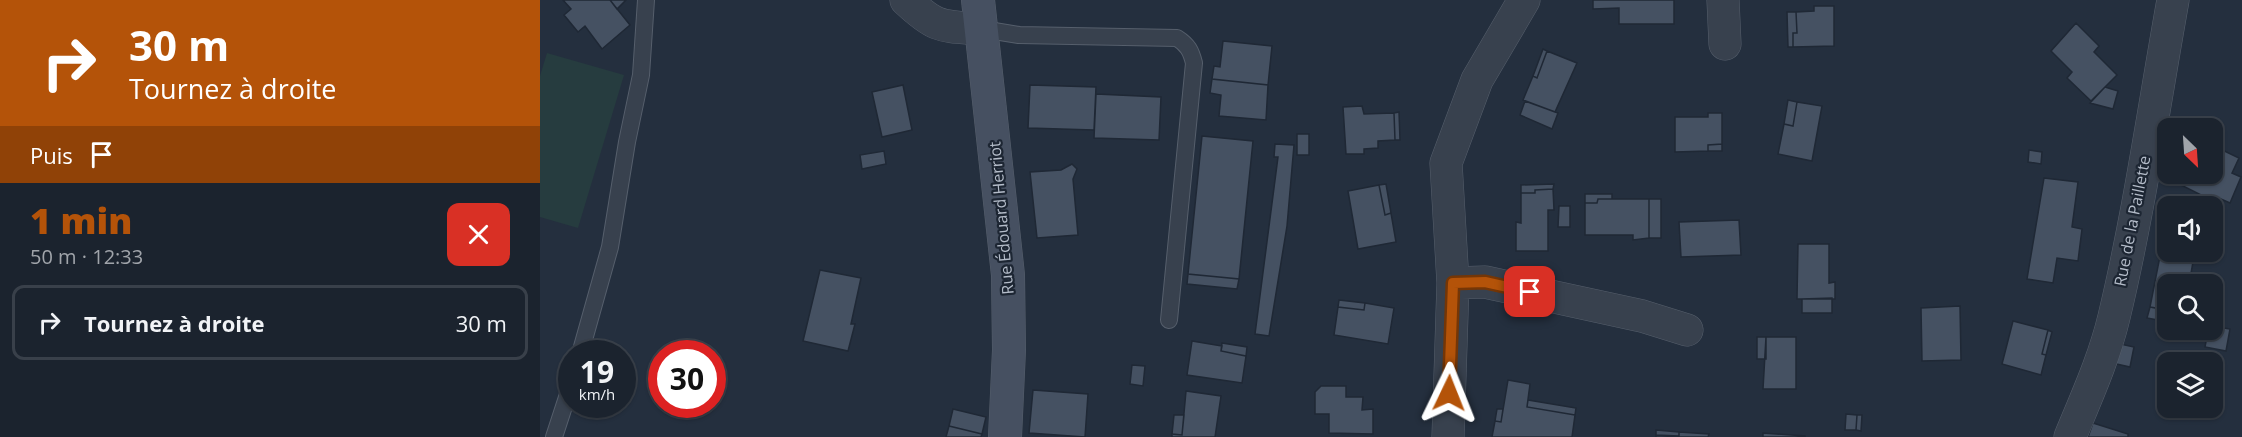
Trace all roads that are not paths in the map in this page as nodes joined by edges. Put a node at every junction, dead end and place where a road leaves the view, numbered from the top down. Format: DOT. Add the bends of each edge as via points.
graph roads {
  1 [pos="646,0"];
  2 [pos="906,0"];
  3 [pos="1524,0"];
  4 [pos="1723,0"];
  5 [pos="2173,0"];
  6 [pos="980,15"];
  7 [pos="1725,44"];
  8 [pos="1453,283"];
  9 [pos="1169,320"];
  10 [pos="1687,330"];
  11 [pos="584,340"];
  12 [pos="560,418"];
  13 [pos="554,437"];
  14 [pos="1005,437"];
  15 [pos="1448,437"];
  16 [pos="2070,437"];
  1 -- 11 [label="lane" via="642,75 610,247"];
  2 -- 6 [label="street" via="944,27"];
  3 -- 8 [label="street" via="1477,80 1446,163"];
  4 -- 7 [label="street"];
  5 -- 16 [label="street, Rue de la Paillette" via="2113,318 2095,377"];
  6 -- 9 [label="lane" via="1020,35 1178,38 1191,51 1194,63"];
  6 -- 14 [label="street, Rue Édouard Herriot" via="1008,275 1010,350"];
  8 -- 10 [label="street" via="1485,282 1642,316"];
  8 -- 15 [label="street"];
  12 -- 13 [label="lane"];
}
